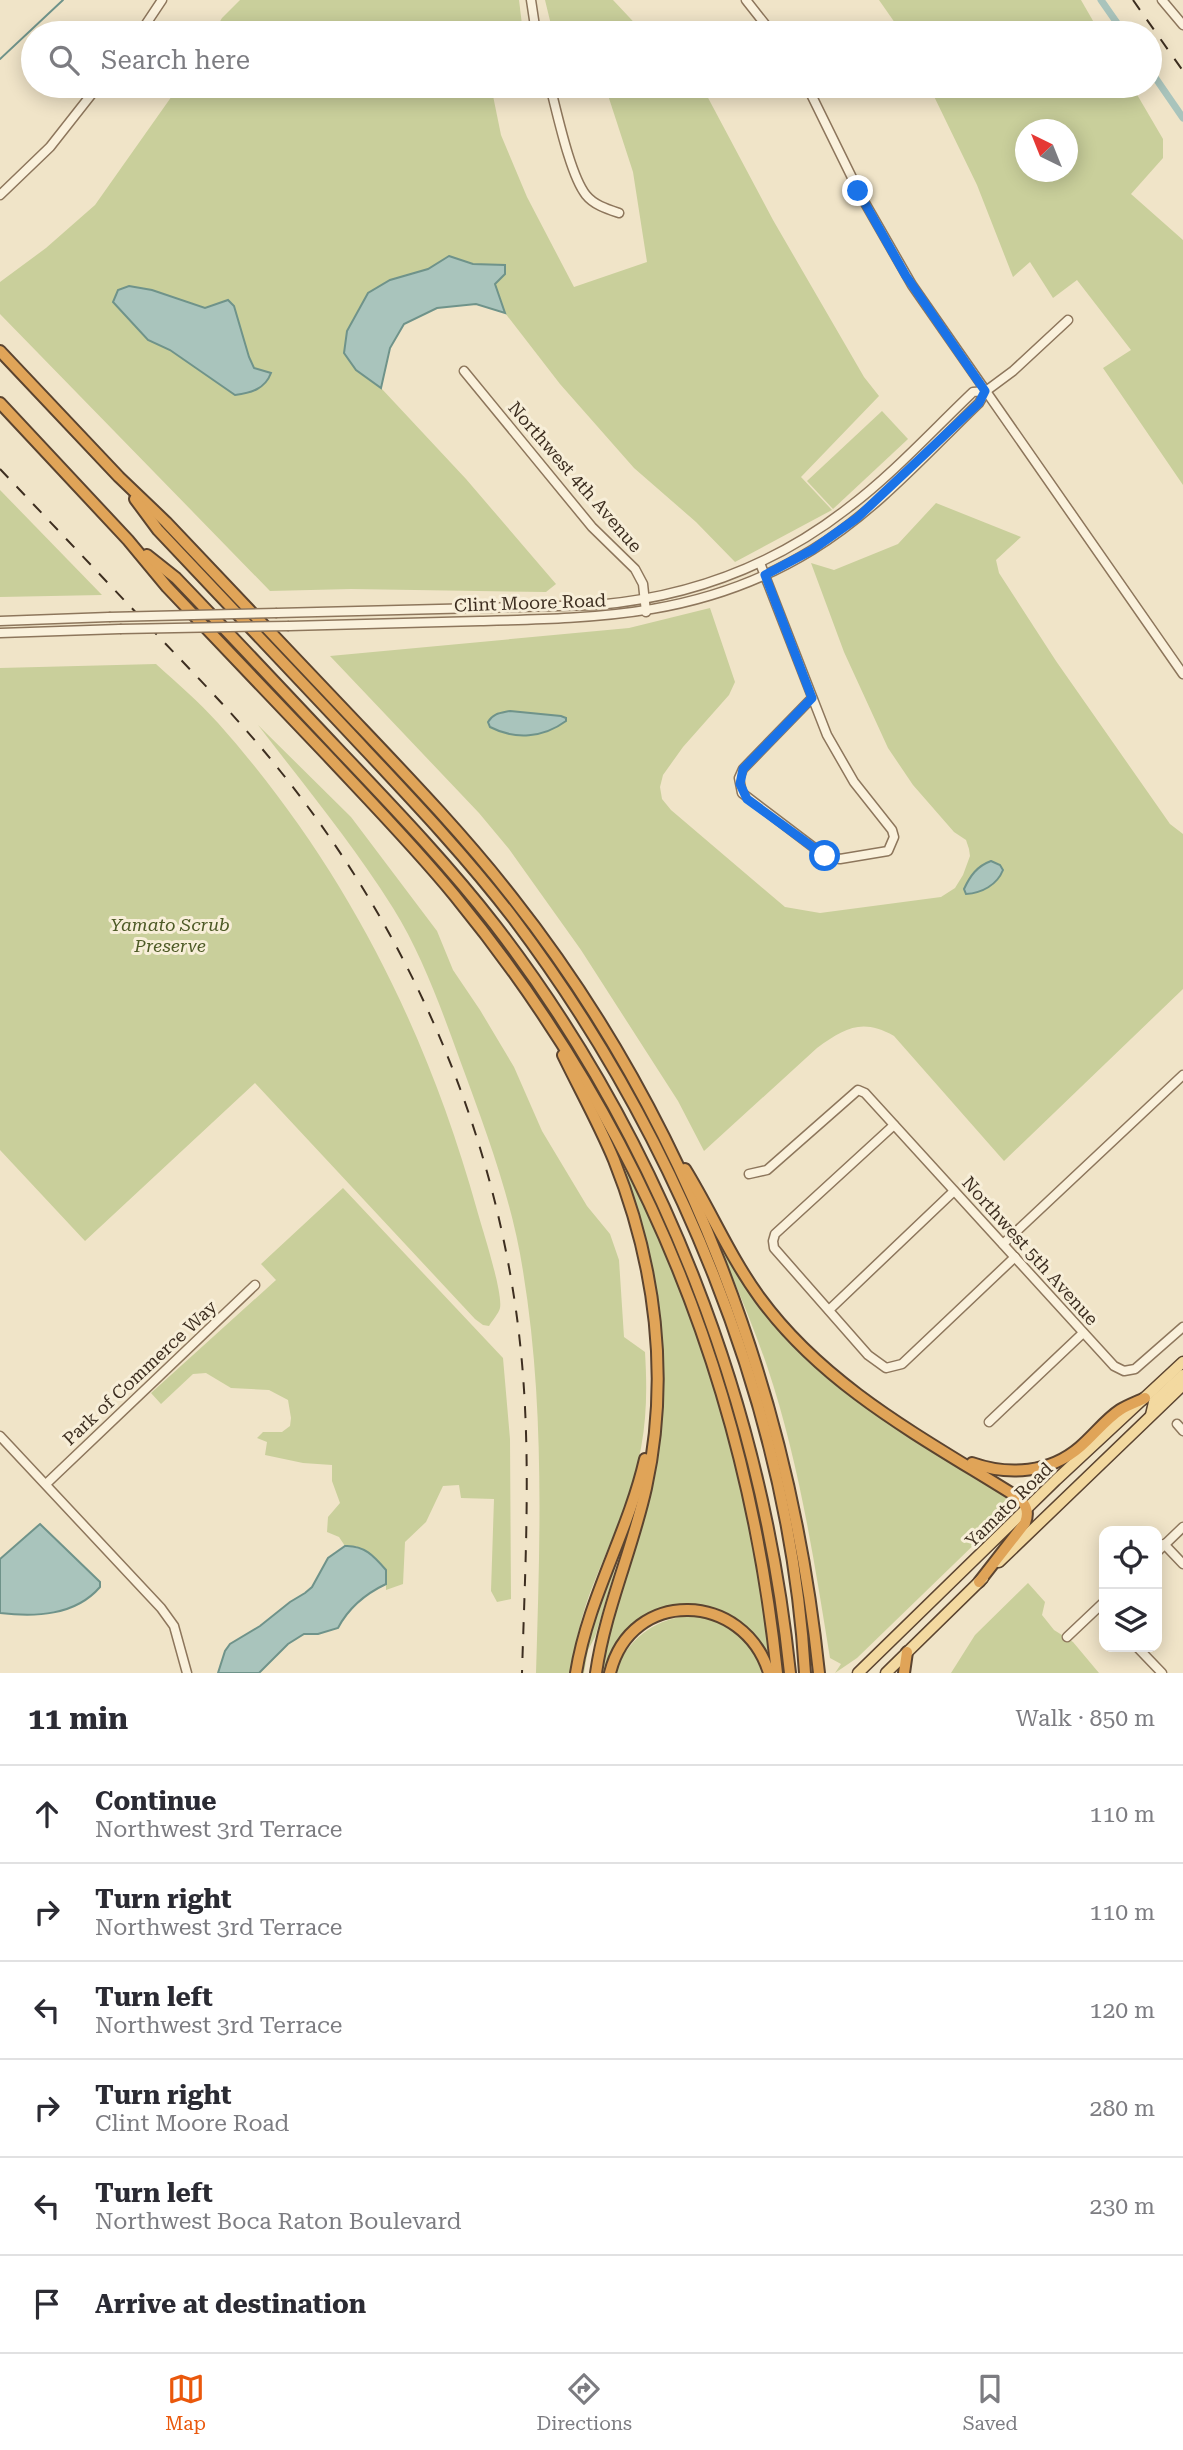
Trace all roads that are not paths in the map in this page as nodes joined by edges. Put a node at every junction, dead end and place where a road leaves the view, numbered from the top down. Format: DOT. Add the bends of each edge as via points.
graph roads {
  1 [pos="162,0"];
  2 [pos="531,0"];
  3 [pos="746,0"];
  4 [pos="1162,0"];
  5 [pos="149,21"];
  6 [pos="534,21"];
  7 [pos="763,21"];
  8 [pos="1183,25"];
  9 [pos="89,98"];
  10 [pos="553,98"];
  11 [pos="813,98"];
  12 [pos="0,195"];
  13 [pos="619,213"];
  14 [pos="1068,320"];
  15 [pos="0,352"];
  16 [pos="464,372"];
  17 [pos="985,391"];
  18 [pos="0,403"];
  19 [pos="909,453"];
  20 [pos="918,462"];
  21 [pos="119,477"];
  22 [pos="128,540"];
  23 [pos="760,563"];
  24 [pos="765,575"];
  25 [pos="645,599"];
  26 [pos="646,612"];
  27 [pos="0,621"];
  28 [pos="0,633"];
  29 [pos="1183,674"];
  30 [pos="812,698"];
  31 [pos="551,1027"];
  32 [pos="1183,1075"];
  33 [pos="894,1125"];
  34 [pos="665,1139"];
  35 [pos="749,1174"];
  36 [pos="954,1191"];
  37 [pos="1003,1244"];
  38 [pos="1015,1257"];
  39 [pos="255,1285"];
  40 [pos="829,1310"];
  41 [pos="1183,1327"];
  42 [pos="1083,1332"];
  43 [pos="1183,1362"];
  44 [pos="658,1363"];
  45 [pos="1183,1375"];
  46 [pos="1183,1385"];
  47 [pos="1145,1398"];
  48 [pos="1151,1415"];
  49 [pos="989,1422"];
  50 [pos="0,1436"];
  51 [pos="952,1455"];
  52 [pos="46,1484"];
  53 [pos="1027,1508"];
  54 [pos="1183,1527"];
  55 [pos="1164,1544"];
  56 [pos="1162,1546"];
  57 [pos="1183,1564"];
  58 [pos="979,1582"];
  59 [pos="1099,1610"];
  60 [pos="1068,1637"];
  61 [pos="907,1652"];
  62 [pos="1142,1652"];
  63 [pos="187,1673"];
  64 [pos="576,1673"];
  65 [pos="596,1673"];
  66 [pos="610,1673"];
  67 [pos="769,1673"];
  68 [pos="777,1673"];
  69 [pos="790,1673"];
  70 [pos="805,1673"];
  71 [pos="819,1673"];
  72 [pos="859,1673"];
  73 [pos="886,1673"];
  74 [pos="904,1673"];
  75 [pos="1162,1673"];
  1 -- 5 [label="street"];
  2 -- 6 [label="street"];
  3 -- 7 [label="street"];
  4 -- 8 [label="street"];
  9 -- 12 [label="street" via="50,147"];
  10 -- 13 [label="street" via="585,194"];
  11 -- 17 [label="street" via="893,256"];
  14 -- 17 [label="street, Clint Moore Road"];
  15 -- 21 [label="highway"];
  16 -- 25 [label="street, Northwest 4th Avenue" via="592,527 635,569"];
  17 -- 19 [label="street, Clint Moore Road" via="973,392"];
  17 -- 20 [label="street, Clint Moore Road" via="979,403"];
  17 -- 29 [label="street"];
  18 -- 22 [label="highway"];
  19 -- 20 [label="street"];
  19 -- 23 [label="street, Clint Moore Road" via="827,524"];
  20 -- 24 [label="street, Clint Moore Road" via="835,535"];
  21 -- 34 [label="highway" via="481,858 574,983"];
  21 -- 70 [label="highway" via="158,530 465,859 544,961 614,1070 694,1231 748,1376 786,1525"];
  22 -- 31 [label="highway" via="421,856"];
  22 -- 69 [label="highway" via="176,578 447,866 527,968 604,1089 673,1227 728,1373 767,1519"];
  23 -- 24 [label="street"];
  23 -- 25 [label="street, Clint Moore Road" via="705,584"];
  24 -- 26 [label="street, Clint Moore Road" via="713,596"];
  24 -- 30 [label="street"];
  25 -- 26 [label="street, Northwest 4th Avenue"];
  25 -- 27 [label="street, Clint Moore Road, bridge" via="576,606"];
  26 -- 28 [label="street, Clint Moore Road, bridge" via="563,619"];
  30 -- 30 [label="street" via="849,774 892,830 888,850 839,859 825,856 743,793 739,778 743,769"];
  31 -- 44 [label="highway" via="607,1144 632,1211 653,1300"];
  31 -- 68 [label="highway" via="625,1151 696,1316 749,1501"];
  32 -- 37 [label="street"];
  33 -- 35 [label="street, Northwest 5th Avenue" via="858,1090 767,1170"];
  33 -- 36 [label="street, Northwest 5th Avenue"];
  33 -- 40 [label="street" via="775,1234 774,1248"];
  34 -- 51 [label="highway" via="744,1275 785,1329 853,1392"];
  34 -- 71 [label="highway" via="722,1268 771,1414 798,1528"];
  36 -- 37 [label="street, Northwest 5th Avenue"];
  36 -- 40 [label="street"];
  37 -- 38 [label="street, Northwest 5th Avenue"];
  38 -- 40 [label="street" via="893,1368 868,1355"];
  38 -- 42 [label="street, Northwest 5th Avenue"];
  39 -- 52 [label="street, Park of Commerce Way"];
  41 -- 42 [label="street, Northwest 5th Avenue" via="1129,1371 1114,1366"];
  42 -- 49 [label="street"];
  43 -- 47 [label="main road, Yamato Road"];
  44 -- 64 [label="highway" via="641,1476 591,1610"];
  44 -- 65 [label="highway" via="657,1414 646,1490"];
  45 -- 48 [label="main road" via="1154,1402"];
  46 -- 48 [label="main road, Yamato Road"];
  47 -- 51 [label="highway" via="1119,1410 1074,1452 1048,1465 1003,1471"];
  47 -- 53 [label="main road, Yamato Road"];
  48 -- 58 [label="main road, Yamato Road"];
  50 -- 52 [label="street"];
  51 -- 53 [label="highway"];
  52 -- 63 [label="street" via="161,1608 174,1626"];
  53 -- 58 [label="highway" via="1023,1526"];
  53 -- 72 [label="main road, Yamato Road"];
  54 -- 55 [label="street"];
  55 -- 56 [label="street"];
  55 -- 57 [label="street"];
  58 -- 61 [label="main road, Yamato Road"];
  59 -- 60 [label="street"];
  61 -- 73 [label="main road, Yamato Road"];
  61 -- 74 [label="highway"];
  62 -- 75 [label="street"];
  66 -- 67 [label="highway" via="621,1647 636,1629 663,1614 687,1609 719,1615 741,1628 756,1645"];
}
